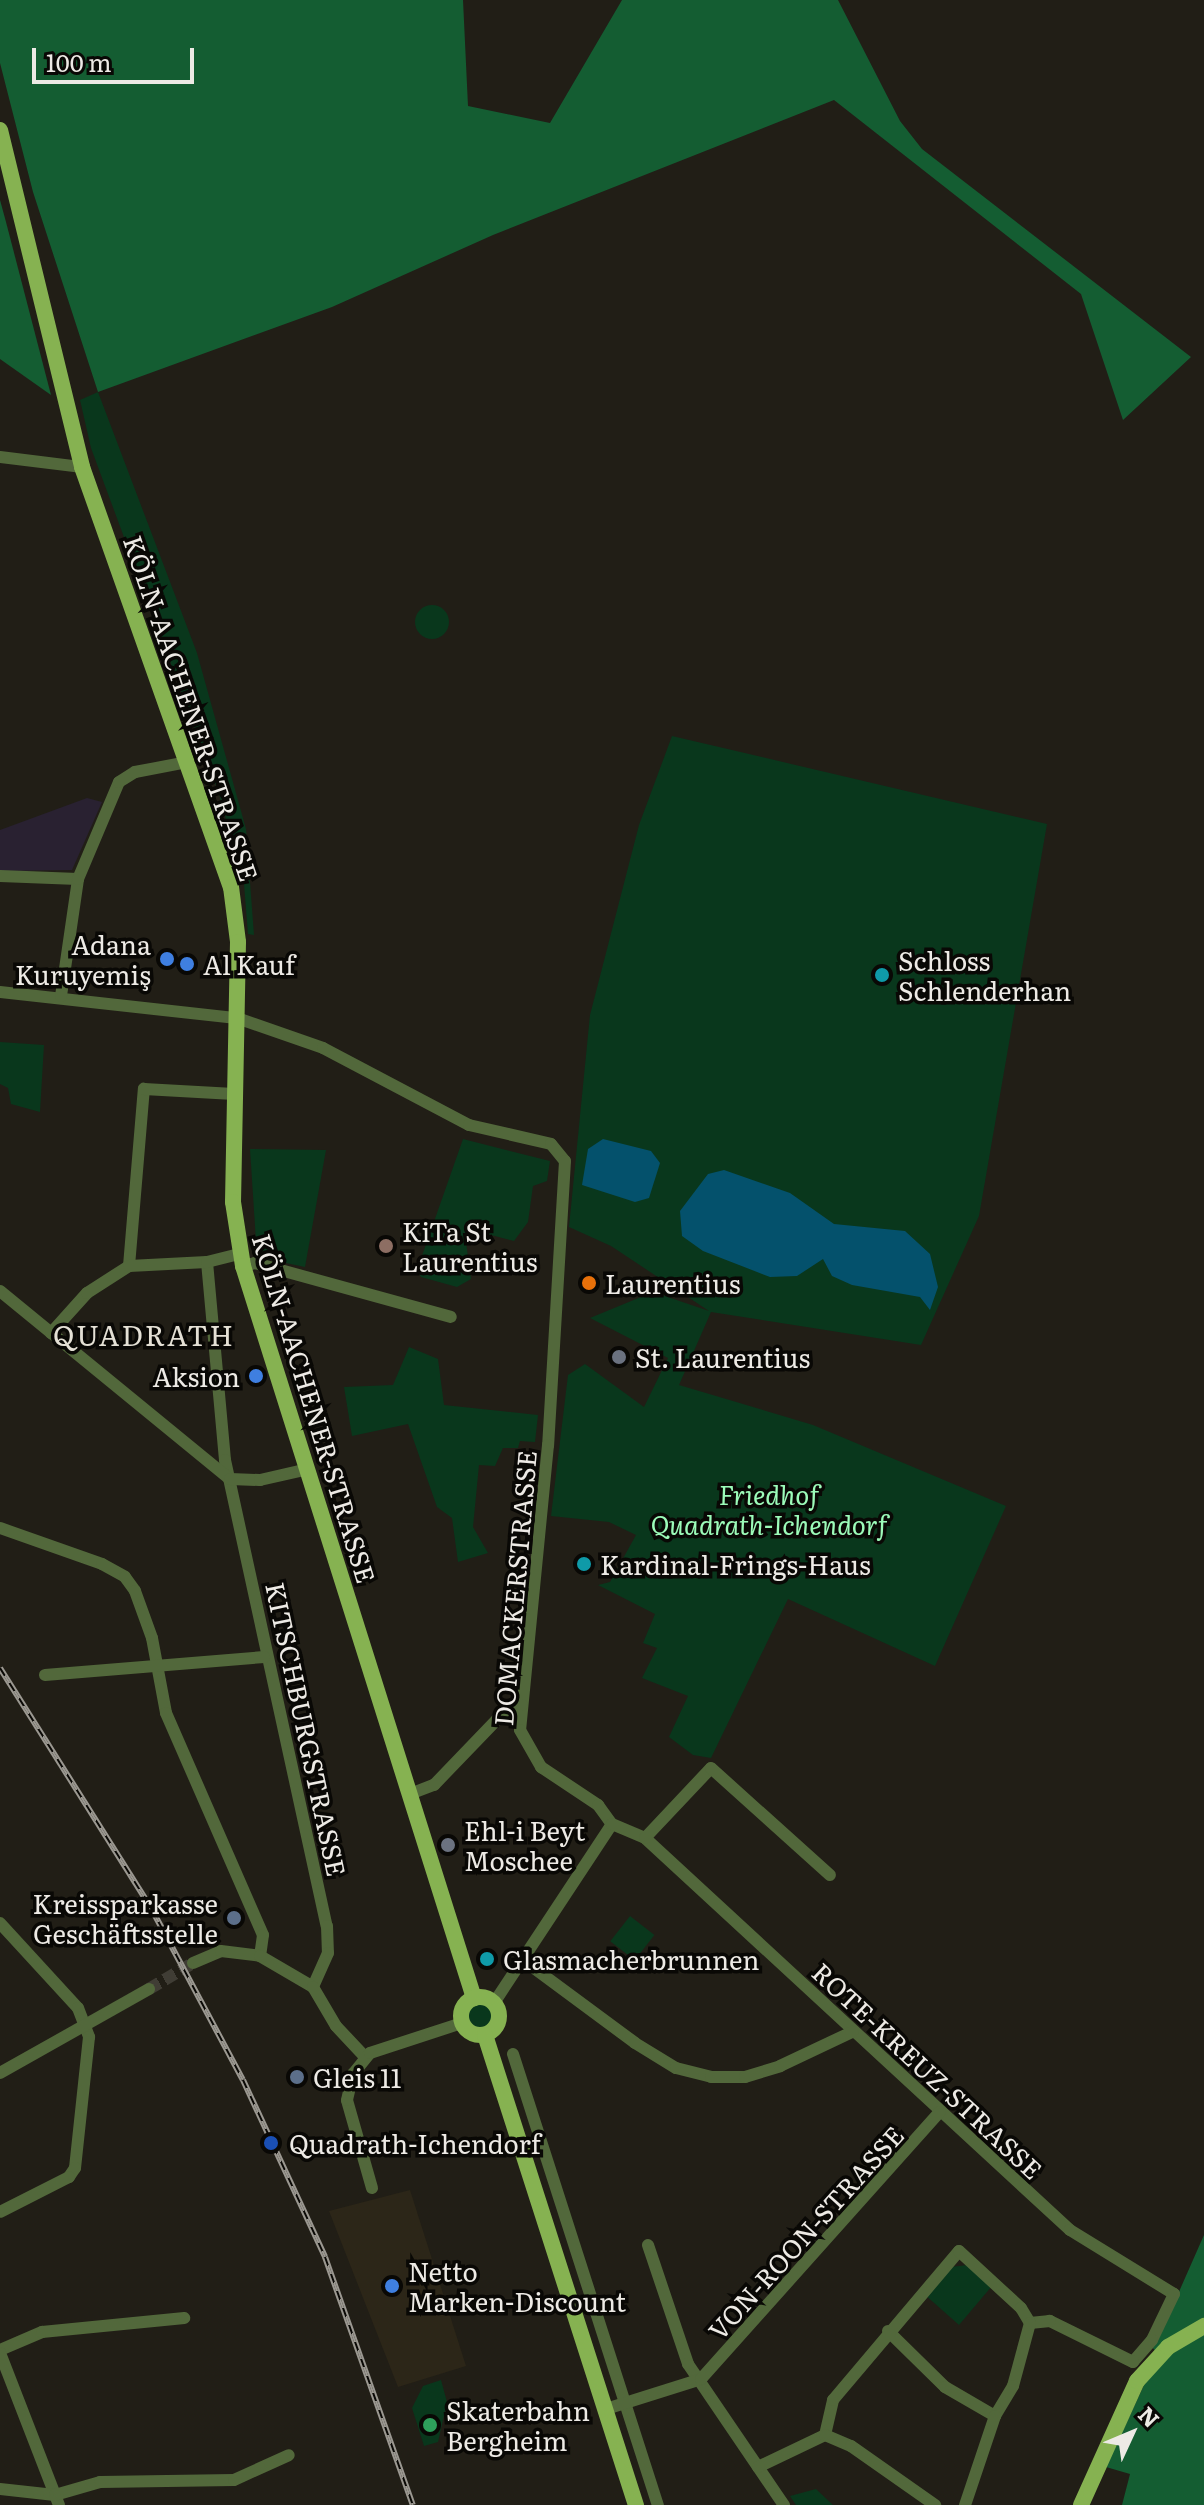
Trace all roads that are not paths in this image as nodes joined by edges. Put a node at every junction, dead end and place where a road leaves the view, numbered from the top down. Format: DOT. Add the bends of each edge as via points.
graph roads {
  1 [pos="0,130"];
  2 [pos="0,457"];
  3 [pos="82,467"];
  4 [pos="188,762"];
  5 [pos="0,876"];
  6 [pos="78,879"];
  7 [pos="0,992"];
  8 [pos="61,996"];
  9 [pos="237,1018"];
  10 [pos="234,1094"];
  11 [pos="241,1260"];
  12 [pos="207,1262"];
  13 [pos="129,1266"];
  14 [pos="1,1296"];
  15 [pos="451,1317"];
  16 [pos="51,1333"];
  17 [pos="308,1469"];
  18 [pos="230,1479"];
  19 [pos="0,1528"];
  20 [pos="264,1657"];
  21 [pos="159,1668"];
  22 [pos="45,1675"];
  23 [pos="522,1705"];
  24 [pos="410,1794"];
  25 [pos="612,1824"];
  26 [pos="645,1838"];
  27 [pos="830,1875"];
  28 [pos="0,1923"];
  29 [pos="260,1956"];
  30 [pos="523,1960"];
  31 [pos="193,1963"];
  32 [pos="313,1987"];
  33 [pos="149,1989"];
  34 [pos="474,1998"];
  35 [pos="494,2003"];
  36 [pos="462,2023"];
  37 [pos="88,2024"];
  38 [pos="852,2032"];
  39 [pos="485,2035"];
  40 [pos="513,2054"];
  41 [pos="365,2057"];
  42 [pos="0,2073"];
  43 [pos="507,2102"];
  44 [pos="529,2105"];
  45 [pos="940,2112"];
  46 [pos="372,2188"];
  47 [pos="0,2212"];
  48 [pos="648,2245"];
  49 [pos="184,2318"];
  50 [pos="1030,2323"];
  51 [pos="1204,2326"];
  52 [pos="888,2331"];
  53 [pos="0,2351"];
  54 [pos="701,2379"];
  55 [pos="626,2402"];
  56 [pos="606,2409"];
  57 [pos="995,2416"];
  58 [pos="825,2435"];
  59 [pos="289,2455"];
  60 [pos="758,2467"];
  61 [pos="0,2489"];
  62 [pos="57,2500"];
  63 [pos="636,2505"];
  64 [pos="658,2505"];
  65 [pos="784,2505"];
  66 [pos="935,2505"];
  67 [pos="965,2505"];
  68 [pos="1081,2505"];
  1 -- 3 [label="main road, KÖLN-AACHENER-STRASSE"];
  2 -- 3 [label="street"];
  3 -- 4 [label="main road, KÖLN-AACHENER-STRASSE"];
  4 -- 6 [label="street" via="135,772 119,782"];
  4 -- 9 [label="main road, KÖLN-AACHENER-STRASSE" via="231,887 238,942"];
  5 -- 6 [label="street"];
  6 -- 8 [label="street"];
  7 -- 8 [label="street"];
  8 -- 9 [label="street"];
  9 -- 10 [label="main road, KÖLN-AACHENER-STRASSE"];
  9 -- 23 [label="street, DOMACKERSTRASSE" via="323,1048 469,1125 558,1150 565,1161 548,1445"];
  10 -- 11 [label="main road, KÖLN-AACHENER-STRASSE" via="233,1202"];
  10 -- 13 [label="street" via="144,1089"];
  11 -- 12 [label="street"];
  11 -- 15 [label="street"];
  11 -- 17 [label="main road, KÖLN-AACHENER-STRASSE"];
  12 -- 13 [label="street"];
  12 -- 18 [label="street, KITSCHBURGSTRASSE"];
  13 -- 16 [label="street" via="87,1293"];
  14 -- 16 [label="street"];
  16 -- 18 [label="street"];
  17 -- 18 [label="street" via="260,1480"];
  17 -- 24 [label="main road, KÖLN-AACHENER-STRASSE"];
  18 -- 20 [label="street, KITSCHBURGSTRASSE"];
  19 -- 21 [label="street" via="125,1577"];
  20 -- 21 [label="street"];
  20 -- 32 [label="street, KITSCHBURGSTRASSE" via="327,1926 328,1953"];
  21 -- 22 [label="street"];
  21 -- 29 [label="street" via="166,1713 263,1935"];
  23 -- 24 [label="street" via="511,1705 434,1785"];
  23 -- 25 [label="street, DOMACKERSTRASSE" via="522,1738 535,1761 598,1805"];
  24 -- 34 [label="main road, KÖLN-AACHENER-STRASSE"];
  25 -- 26 [label="street, ROTE-KREUZ-STRASSE"];
  25 -- 30 [label="street"];
  26 -- 27 [label="street" via="711,1768"];
  26 -- 38 [label="street, ROTE-KREUZ-STRASSE"];
  28 -- 37 [label="street"];
  29 -- 31 [label="street" via="221,1951"];
  29 -- 32 [label="street"];
  30 -- 35 [label="street"];
  30 -- 38 [label="street" via="645,2050 676,2068 711,2077 745,2077"];
  32 -- 41 [label="street" via="336,2026"];
  33 -- 37 [label="street"];
  34 -- 35 [label="main road"];
  34 -- 36 [label="main road" via="464,2006"];
  35 -- 39 [label="main road" via="498,2024"];
  36 -- 39 [label="main road" via="474,2034"];
  36 -- 41 [label="street"];
  37 -- 42 [label="street"];
  37 -- 47 [label="street" via="75,2168 69,2177"];
  38 -- 45 [label="street, ROTE-KREUZ-STRASSE"];
  39 -- 43 [label="main road"];
  40 -- 44 [label="street"];
  41 -- 46 [label="street" via="349,2081 347,2100"];
  43 -- 44 [label="street"];
  43 -- 56 [label="main road"];
  44 -- 55 [label="street"];
  45 -- 50 [label="street, ROTE-KREUZ-STRASSE" via="1070,2230 1171,2290 1174,2299 1133,2362 1050,2321"];
  45 -- 54 [label="street, VON-ROON-STRASSE"];
  48 -- 54 [label="street, VON-ROON-STRASSE" via="688,2364"];
  49 -- 53 [label="street" via="42,2332"];
  50 -- 52 [label="street" via="1021,2308 959,2251"];
  50 -- 57 [label="street" via="1013,2386"];
  51 -- 68 [label="main road" via="1160,2353 1137,2381"];
  52 -- 57 [label="street" via="945,2387"];
  52 -- 58 [label="street" via="833,2400"];
  53 -- 62 [label="street"];
  54 -- 55 [label="street"];
  54 -- 60 [label="street"];
  55 -- 56 [label="street"];
  55 -- 64 [label="street"];
  56 -- 63 [label="main road"];
  57 -- 67 [label="street"];
  58 -- 60 [label="street"];
  58 -- 66 [label="street" via="851,2446"];
  59 -- 62 [label="street" via="234,2480 100,2482"];
  60 -- 65 [label="street"];
  61 -- 62 [label="street"];
}
